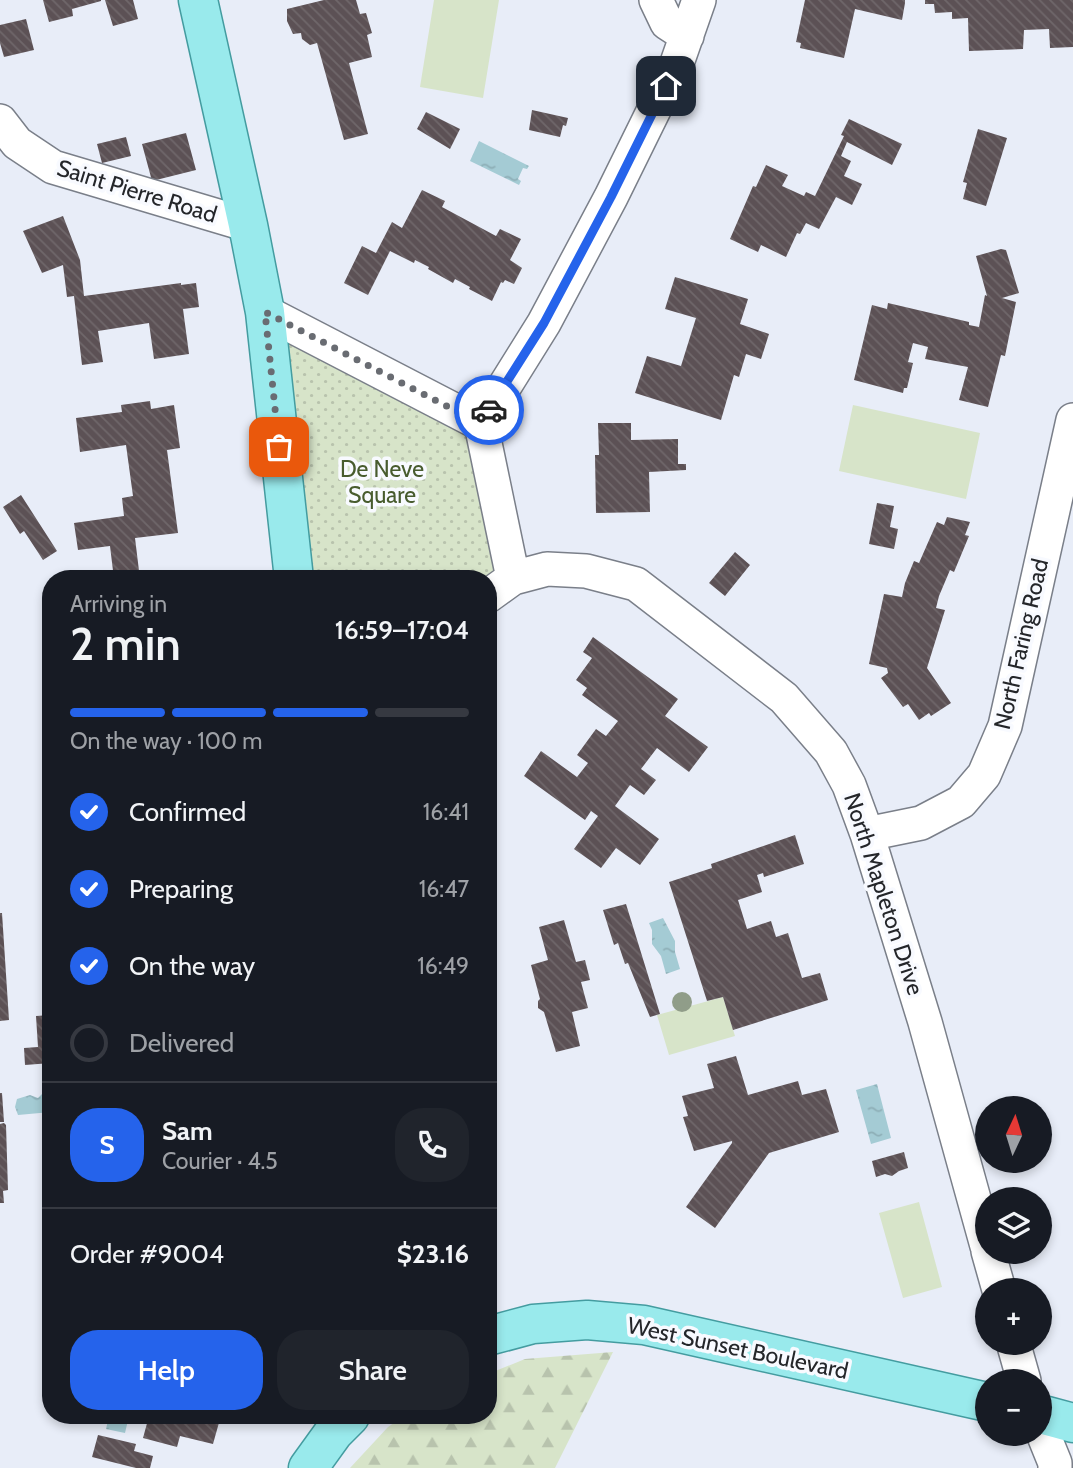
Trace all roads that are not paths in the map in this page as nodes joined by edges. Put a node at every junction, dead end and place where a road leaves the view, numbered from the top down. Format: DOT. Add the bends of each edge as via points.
graph roads {
  1 [pos="198,0"];
  2 [pos="656,0"];
  3 [pos="699,0"];
  4 [pos="687,36"];
  5 [pos="0,121"];
  6 [pos="248,225"];
  7 [pos="265,312"];
  8 [pos="1073,420"];
  9 [pos="481,424"];
  10 [pos="293,570"];
  11 [pos="501,587"];
  12 [pos="867,834"];
  13 [pos="975,1202"];
  14 [pos="497,1334"];
  15 [pos="975,1399"];
  16 [pos="1052,1417"];
  17 [pos="1073,1423"];
  18 [pos="336,1424"];
  19 [pos="1048,1446"];
  20 [pos="308,1468"];
  21 [pos="1055,1468"];
  1 -- 6 [label="main road"];
  2 -- 4 [label="street" via="667,23"];
  3 -- 4 [label="street"];
  4 -- 9 [label="street" via="575,266"];
  5 -- 6 [label="street, Saint Pierre Road" via="17,143 53,167"];
  6 -- 7 [label="main road"];
  7 -- 9 [label="street"];
  7 -- 10 [label="main road"];
  8 -- 12 [label="street, North Faring Road" via="1005,726 984,775 961,802 931,818"];
  9 -- 11 [label="street"];
  11 -- 12 [label="street, North Mapleton Drive" via="547,569 586,572 636,584 784,698 831,752"];
  12 -- 13 [label="street, North Mapleton Drive"];
  14 -- 15 [label="main road, West Sunset Boulevard" via="547,1323 644,1325"];
  16 -- 17 [label="main road"];
  18 -- 20 [label="main road"];
  19 -- 21 [label="street"];
}
